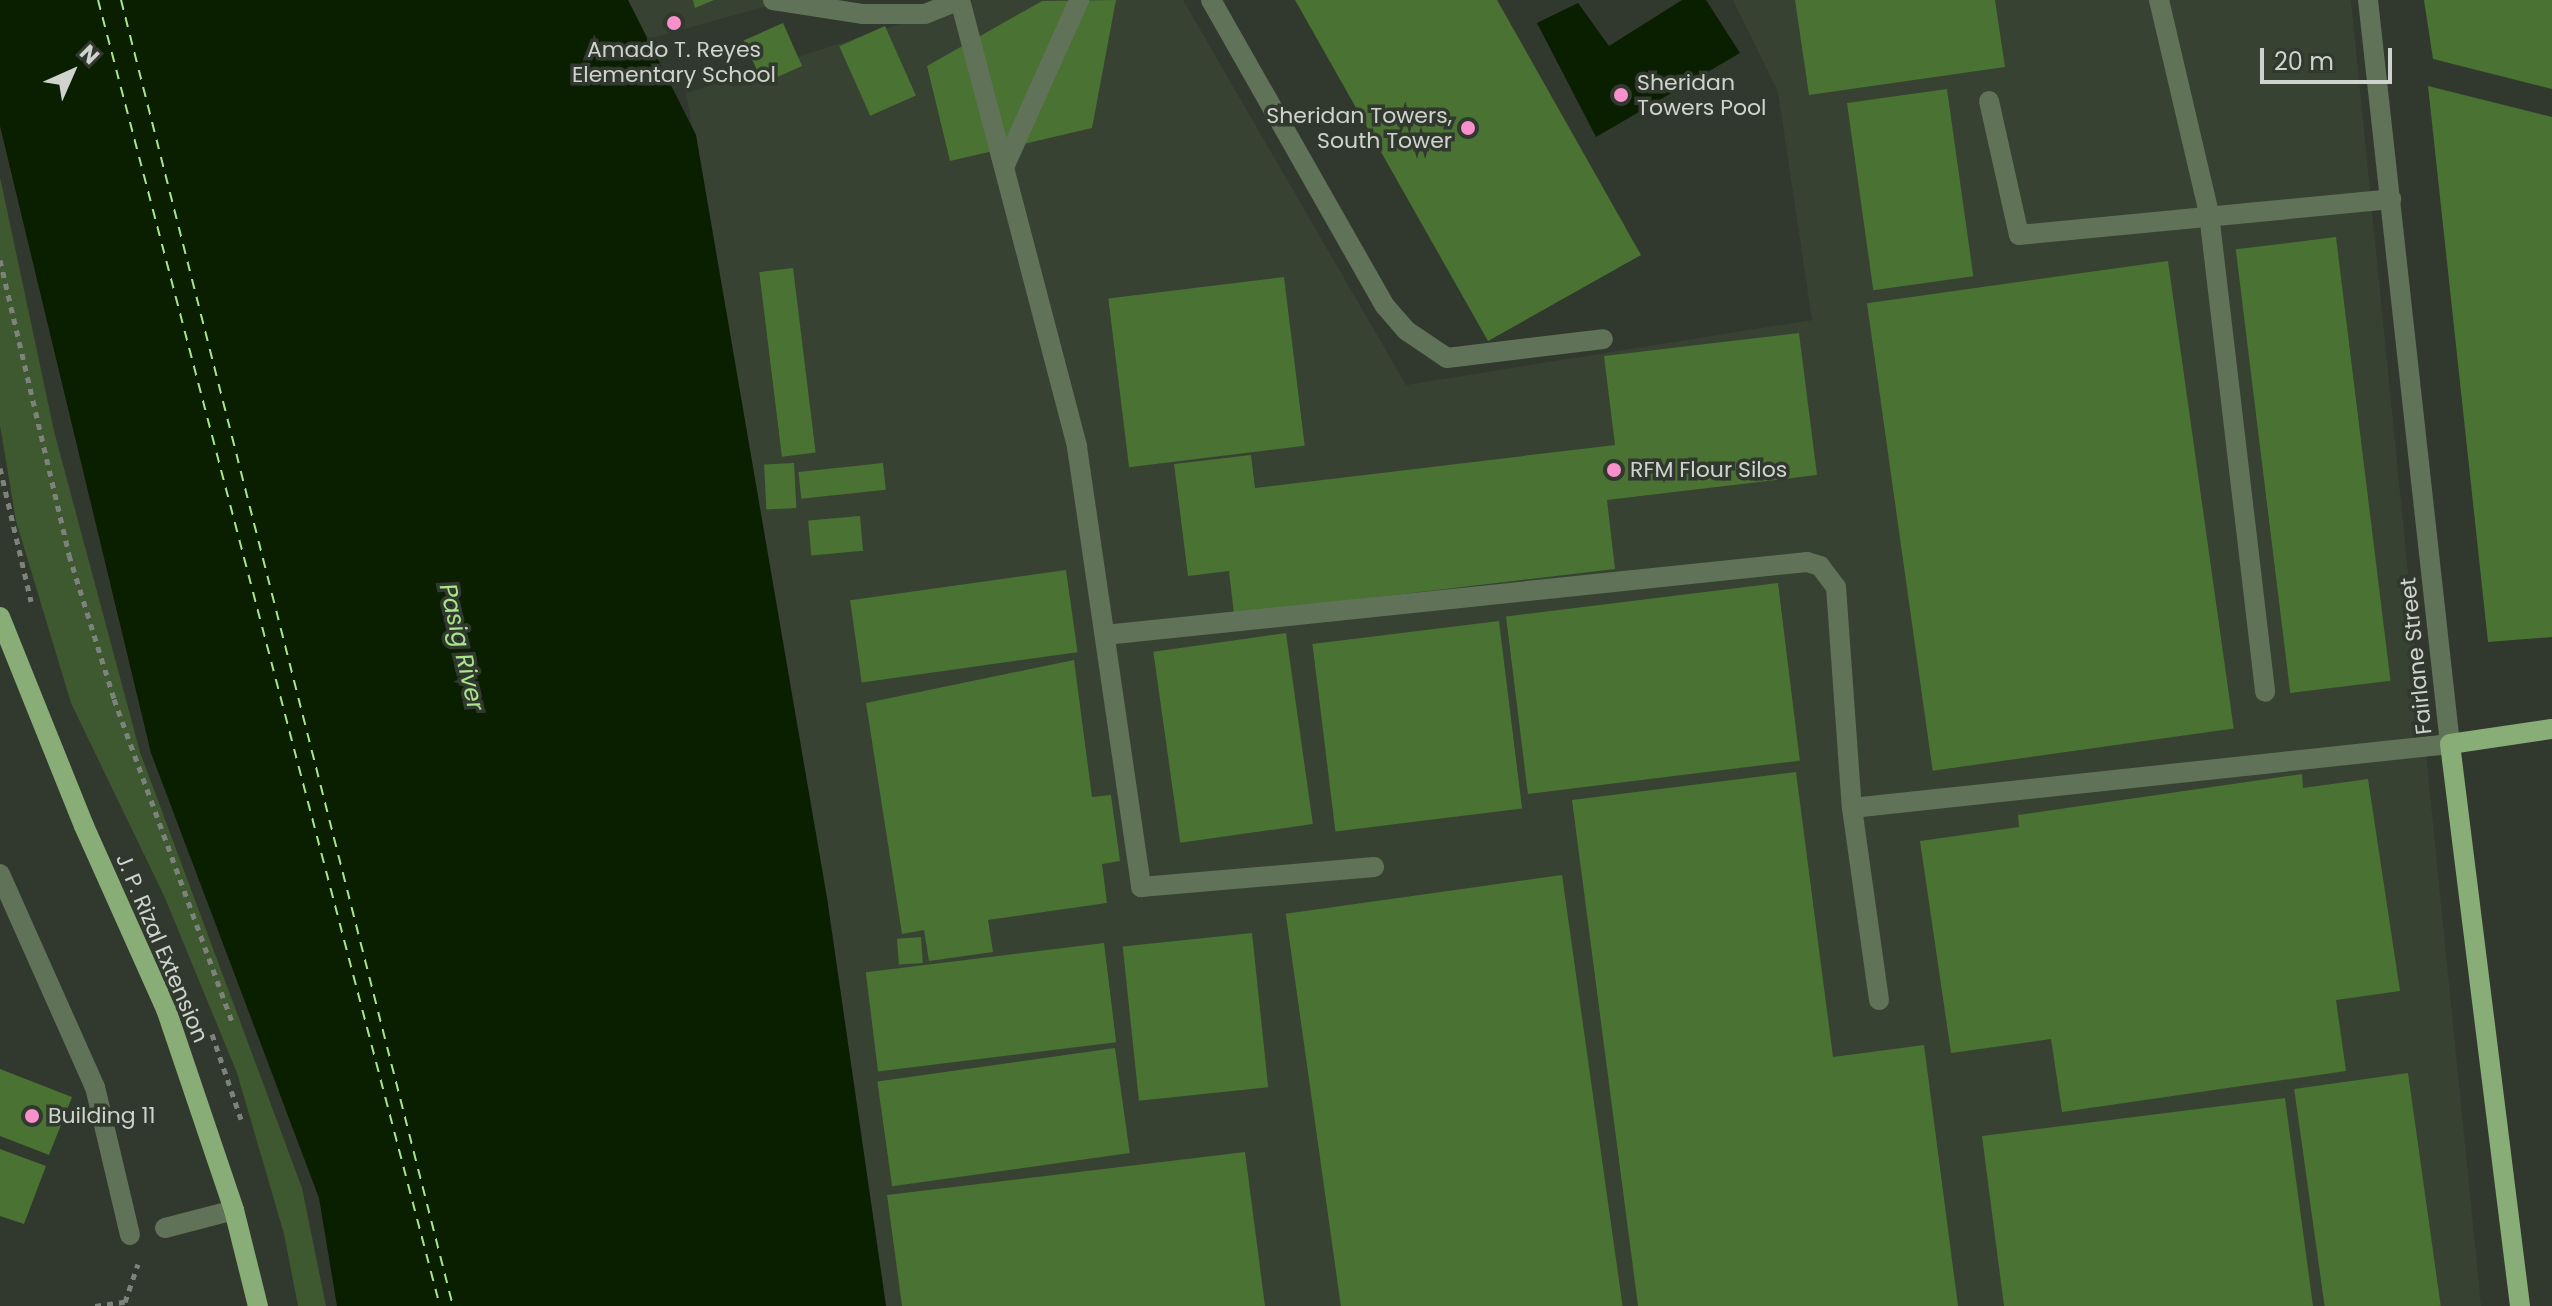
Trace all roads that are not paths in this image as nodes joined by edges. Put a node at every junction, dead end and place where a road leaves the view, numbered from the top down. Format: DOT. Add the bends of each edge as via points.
graph roads {
  1 [pos="773,0"];
  2 [pos="960,0"];
  3 [pos="1079,0"];
  4 [pos="1211,0"];
  5 [pos="2159,0"];
  6 [pos="2368,0"];
  7 [pos="1989,101"];
  8 [pos="1005,165"];
  9 [pos="2391,199"];
  10 [pos="2209,214"];
  11 [pos="1603,339"];
  12 [pos="0,617"];
  13 [pos="1105,635"];
  14 [pos="2265,692"];
  15 [pos="2552,729"];
  16 [pos="2450,744"];
  17 [pos="1852,808"];
  18 [pos="1374,867"];
  19 [pos="0,874"];
  20 [pos="1879,1000"];
  21 [pos="234,1210"];
  22 [pos="165,1228"];
  23 [pos="130,1235"];
  24 [pos="258,1306"];
  25 [pos="2520,1306"];
  1 -- 2 [label="street" via="878,14 925,14"];
  2 -- 8 [label="street"];
  3 -- 8 [label="street"];
  4 -- 11 [label="street" via="1385,306 1407,331 1447,358"];
  5 -- 10 [label="street"];
  6 -- 9 [label="street, Fairlane Street"];
  7 -- 10 [label="street" via="2019,235"];
  8 -- 13 [label="street" via="1077,447"];
  9 -- 10 [label="street"];
  9 -- 16 [label="street, Fairlane Street"];
  10 -- 14 [label="street"];
  12 -- 21 [label="main road, J. P. Rizal Extension" via="84,826 166,1009"];
  13 -- 17 [label="street" via="1807,562 1820,566 1836,587"];
  13 -- 18 [label="street" via="1141,887"];
  15 -- 16 [label="main road"];
  16 -- 17 [label="street"];
  16 -- 25 [label="main road, Fairlane Street"];
  17 -- 20 [label="street"];
  19 -- 23 [label="street" via="95,1087"];
  21 -- 22 [label="street"];
  21 -- 24 [label="main road, J. P. Rizal Extension"];
}
